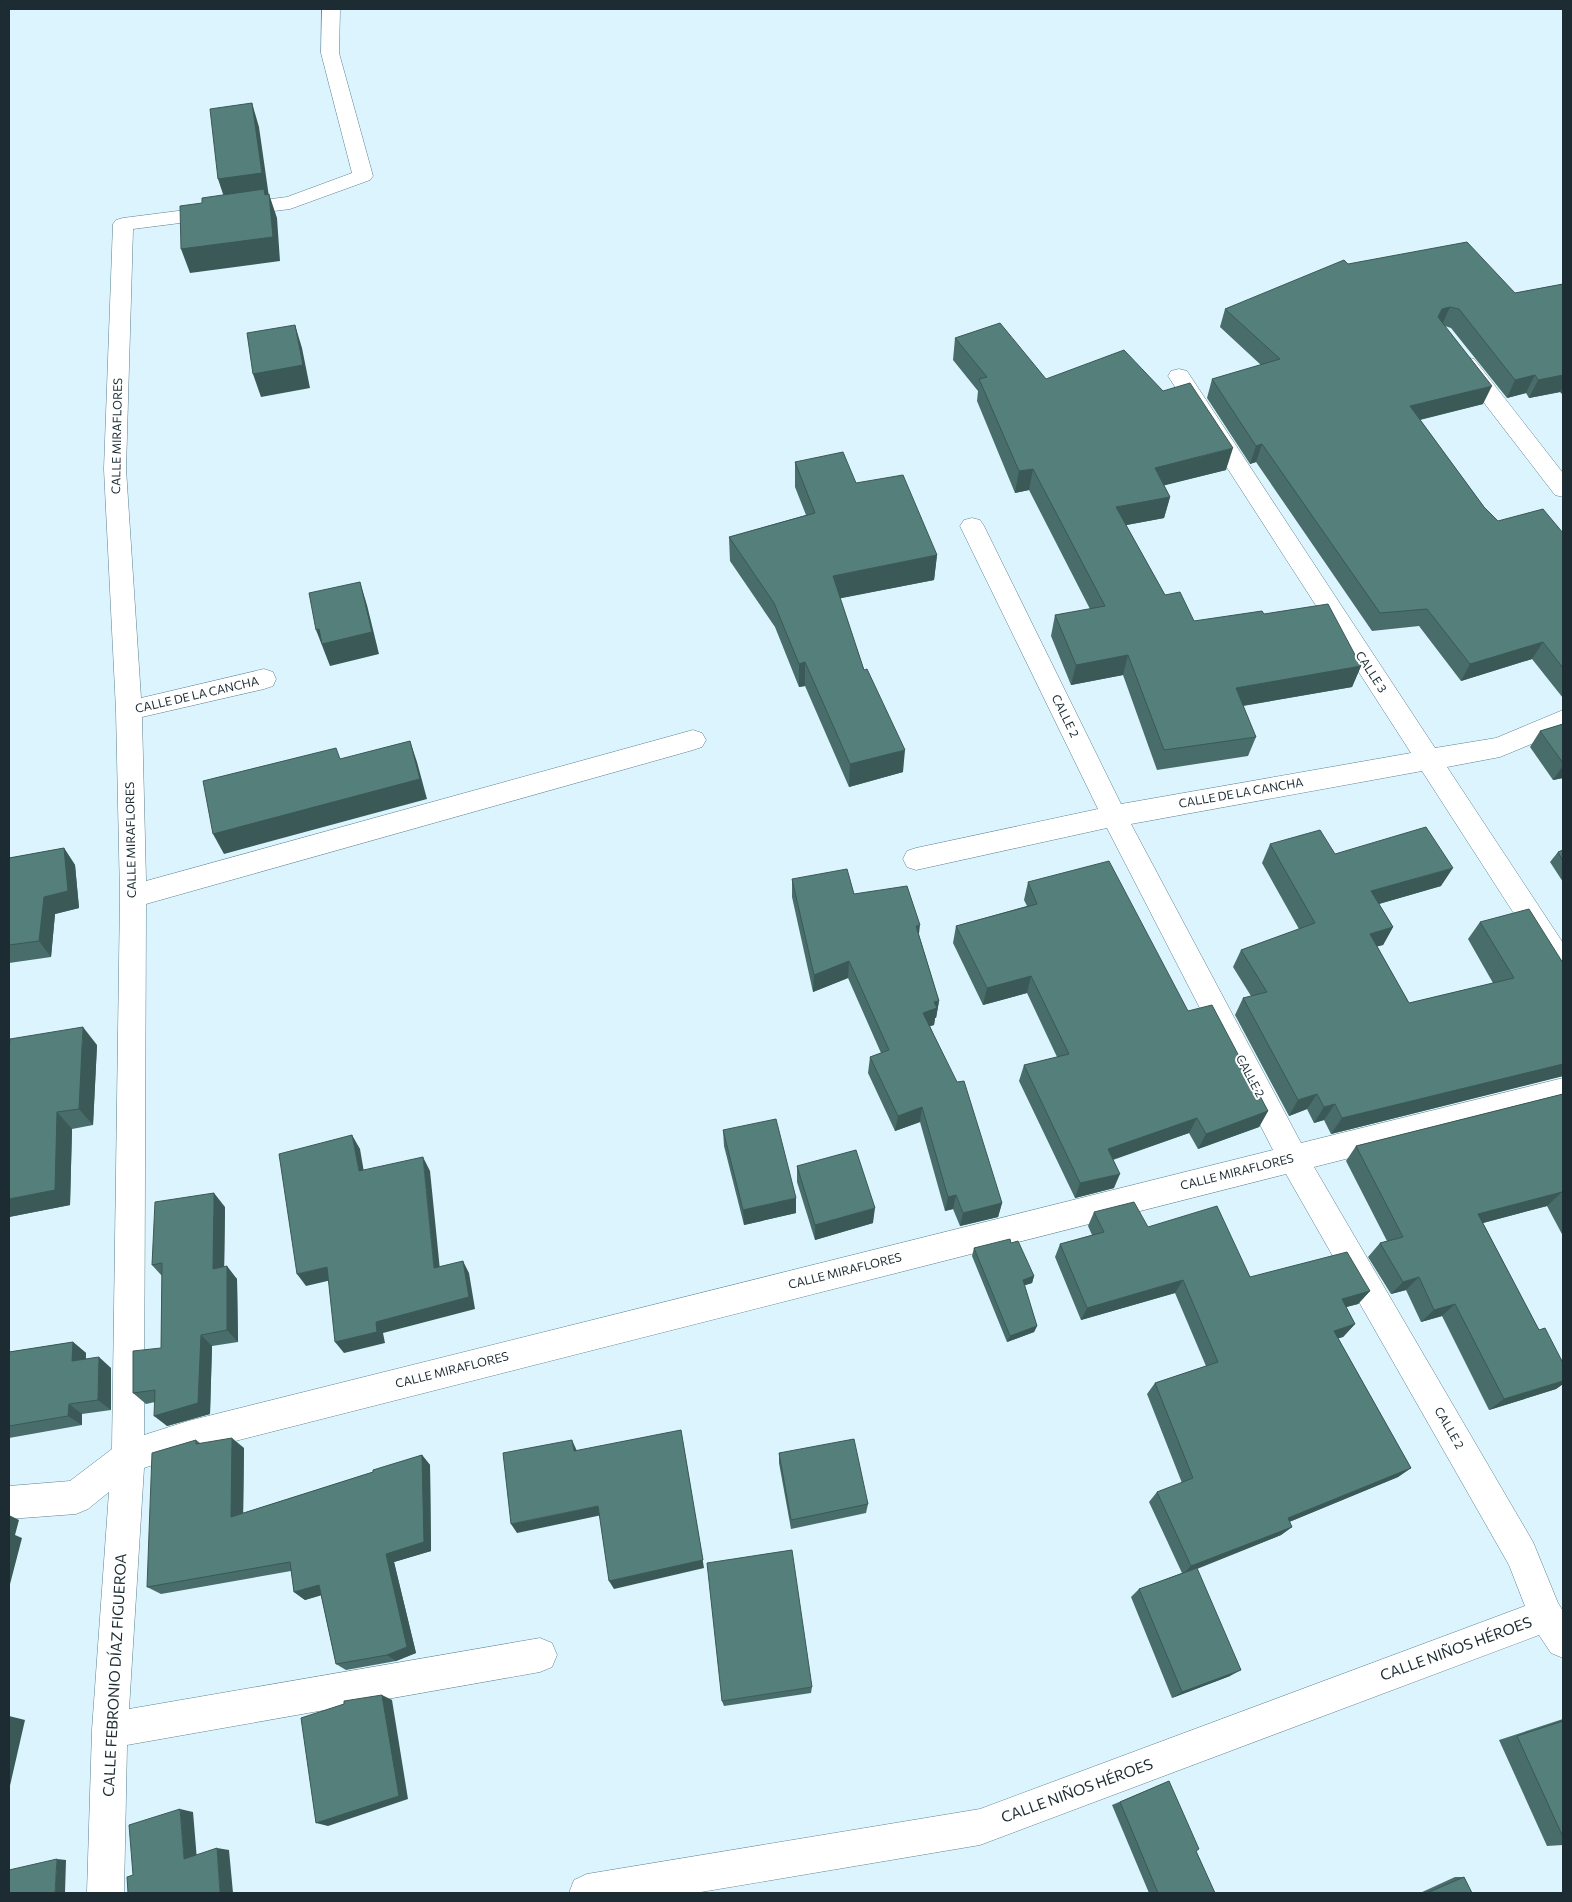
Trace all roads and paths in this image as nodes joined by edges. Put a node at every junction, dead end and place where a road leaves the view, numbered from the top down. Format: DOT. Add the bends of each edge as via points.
graph roads {
  1 [pos="331,9"];
  2 [pos="1455,349"];
  3 [pos="1179,376"];
  4 [pos="1563,489"];
  5 [pos="972,526"];
  6 [pos="264,679"];
  7 [pos="129,710"];
  8 [pos="1563,720"];
  9 [pos="693,740"];
  10 [pos="1428,760"];
  11 [pos="1114,816"];
  12 [pos="916,859"];
  13 [pos="133,896"];
  14 [pos="1563,966"];
  15 [pos="1563,1091"];
  16 [pos="1293,1158"];
  17 [pos="128,1457"];
  18 [pos="9,1502"];
  19 [pos="1555,1628"];
  20 [pos="540,1654"];
  21 [pos="110,1730"];
  22 [pos="105,1893"];
  23 [pos="587,1893"];
  1 -- 7 [label="street, CALLE MIRAFLORES" via="330,52 363,176 290,203 123,224 115,470"];
  2 -- 4 [label="street"];
  3 -- 10 [label="street, CALLE 3"];
  5 -- 11 [label="street, CALLE 2"];
  6 -- 7 [label="street, CALLE DE LA CANCHA"];
  7 -- 13 [label="street, CALLE MIRAFLORES"];
  8 -- 10 [label="street, CALLE DE LA CANCHA" via="1500,747"];
  9 -- 13 [label="street"];
  10 -- 11 [label="street, CALLE DE LA CANCHA"];
  10 -- 14 [label="street, CALLE 3"];
  11 -- 12 [label="street, CALLE DE LA CANCHA"];
  11 -- 16 [label="street, CALLE 2"];
  13 -- 17 [label="street, CALLE MIRAFLORES"];
  15 -- 16 [label="street, CALLE MIRAFLORES"];
  16 -- 17 [label="street, CALLE MIRAFLORES" via="208,1432"];
  16 -- 19 [label="street, CALLE 2" via="1521,1554"];
  17 -- 18 [label="street, CALLE MIRAFLORES" via="76,1497"];
  17 -- 21 [label="street, CALLE FEBRONIO DÍAZ FIGUEROA"];
  19 -- 23 [label="street, CALLE NIÑOS HÉROES" via="980,1827"];
  20 -- 21 [label="street"];
  21 -- 22 [label="street, CALLE FEBRONIO DÍAZ FIGUEROA"];
}
